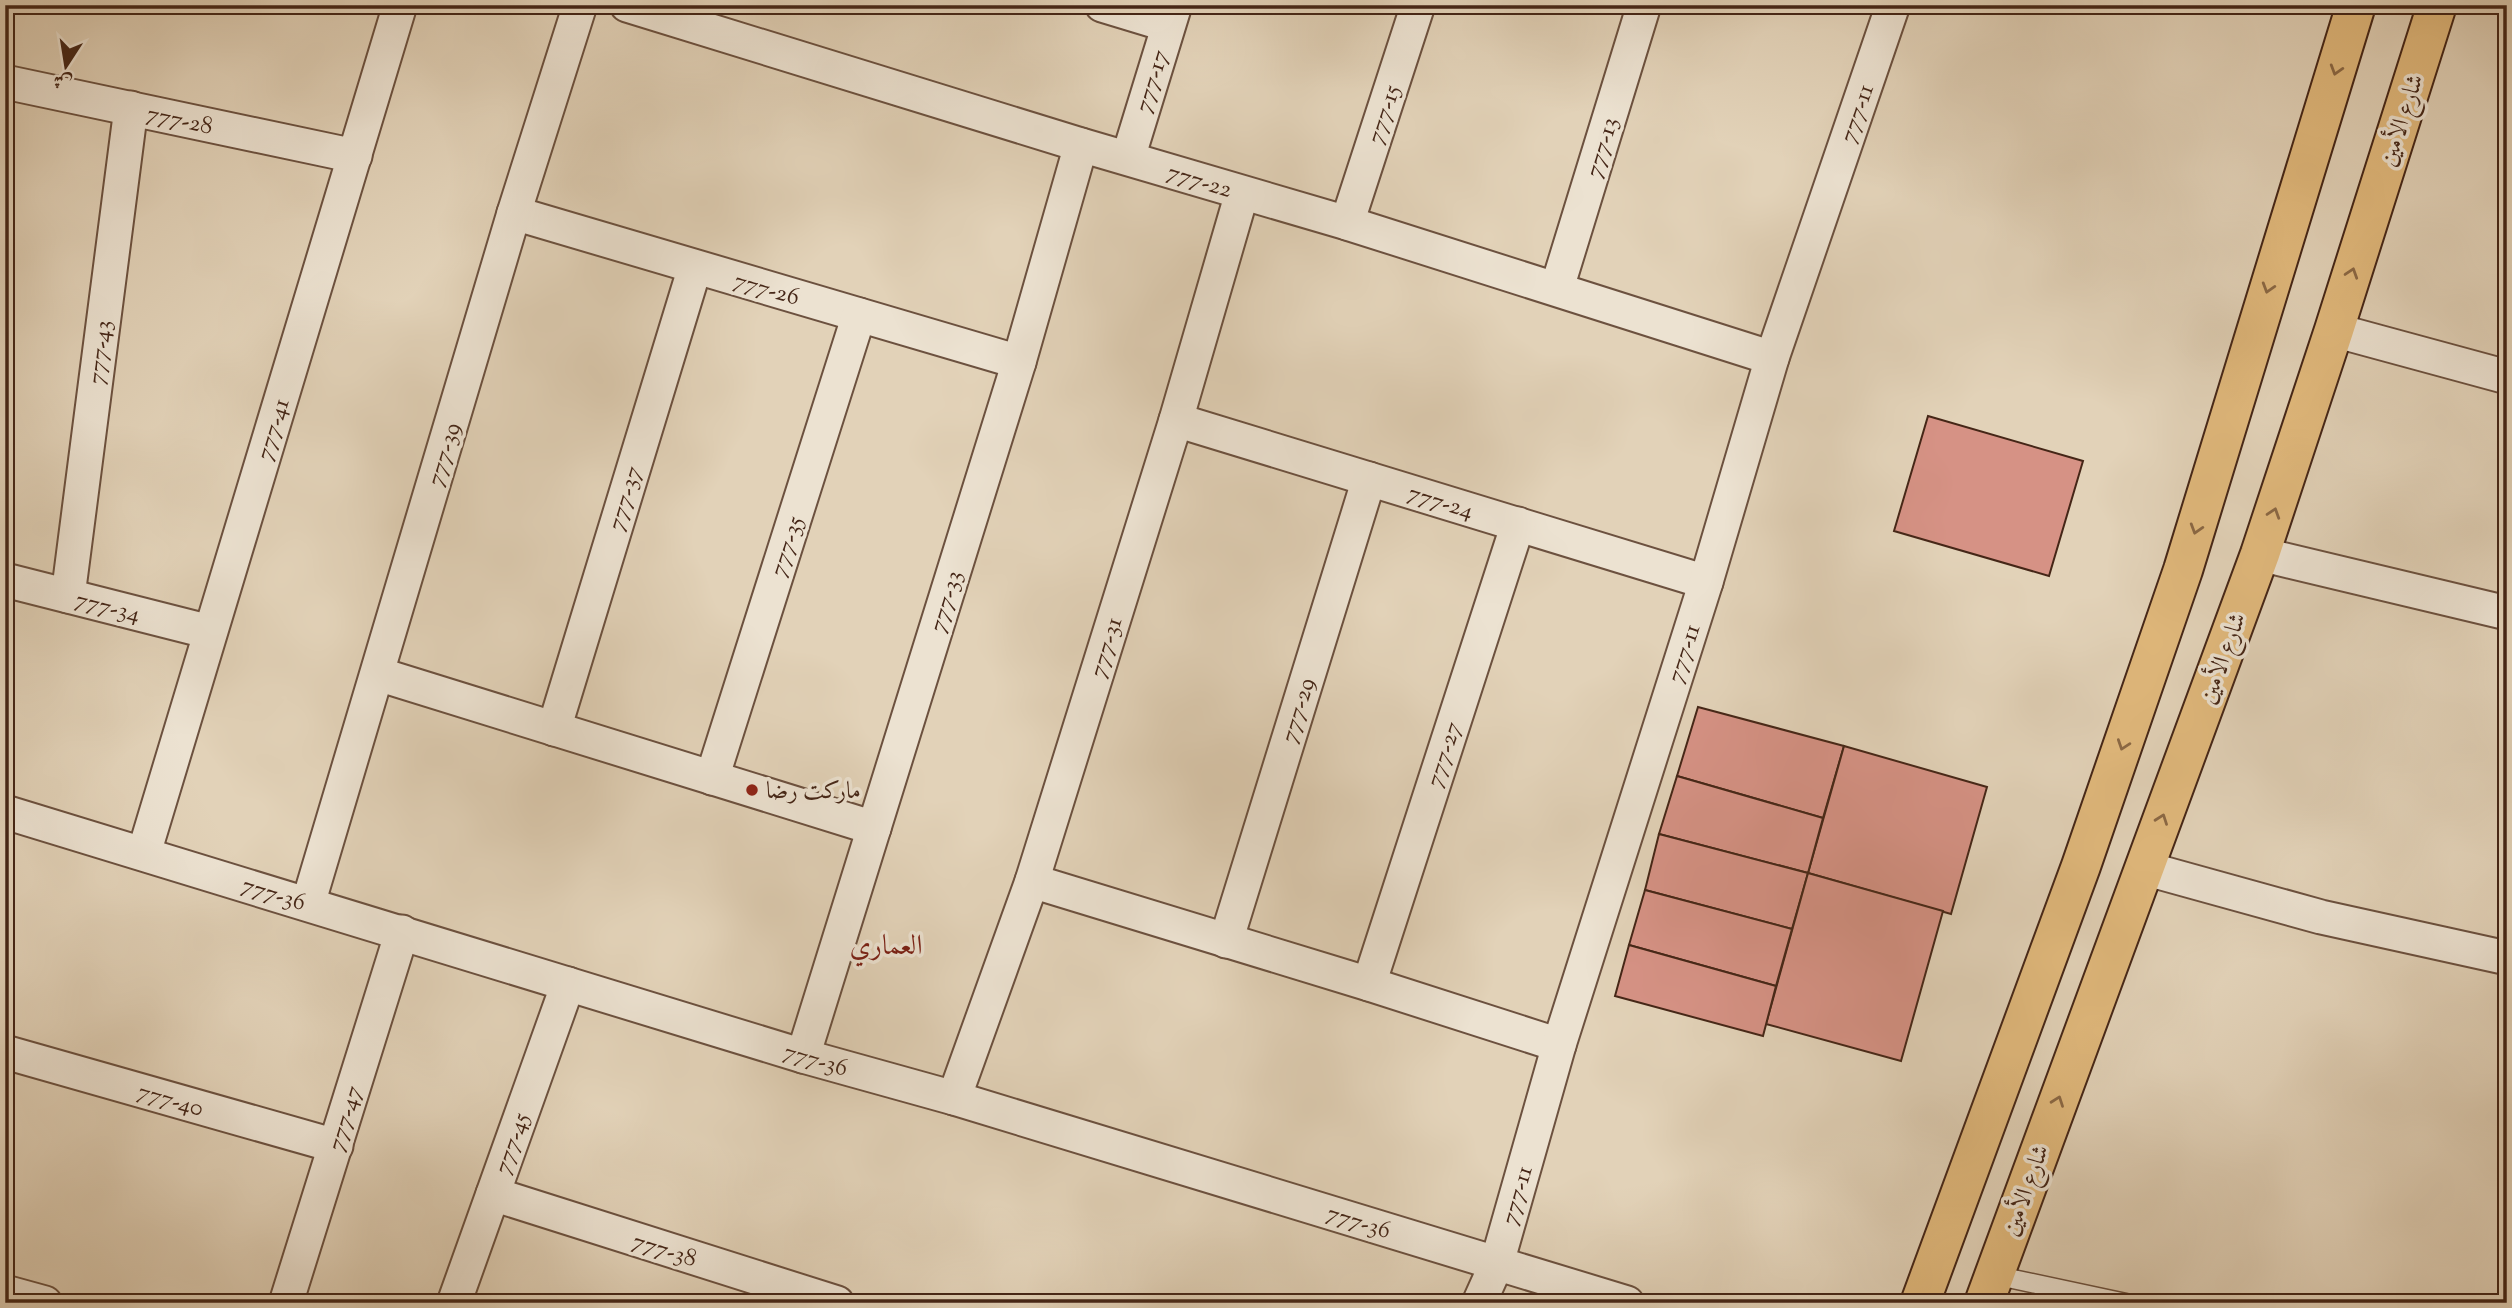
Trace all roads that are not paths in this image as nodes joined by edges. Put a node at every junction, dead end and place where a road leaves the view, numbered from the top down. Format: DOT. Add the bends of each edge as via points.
graph roads {
  1 [pos="400,5"];
  2 [pos="580,5"];
  3 [pos="627,5"];
  4 [pos="1102,5"];
  5 [pos="1418,5"];
  6 [pos="1644,5"];
  7 [pos="1893,5"];
  8 [pos="2356,5"];
  9 [pos="2437,5"];
  10 [pos="1171,15"];
  11 [pos="5,82"];
  12 [pos="131,108"];
  13 [pos="1081,145"];
  14 [pos="355,156"];
  15 [pos="1128,158"];
  16 [pos="1242,193"];
  17 [pos="514,214"];
  18 [pos="1347,223"];
  19 [pos="695,267"];
  20 [pos="1557,288"];
  21 [pos="859,315"];
  22 [pos="2334,330"];
  23 [pos="1772,358"];
  24 [pos="1019,362"];
  25 [pos="2507,377"];
  26 [pos="1176,420"];
  27 [pos="1368,479"];
  28 [pos="1518,524"];
  29 [pos="2260,554"];
  30 [pos="5,580"];
  31 [pos="1706,582"];
  32 [pos="68,596"];
  33 [pos="2507,613"];
  34 [pos="210,632"];
  35 [pos="378,674"];
  36 [pos="554,729"];
  37 [pos="712,778"];
  38 [pos="5,812"];
  39 [pos="874,828"];
  40 [pos="144,853"];
  41 [pos="2144,868"];
  42 [pos="1032,881"];
  43 [pos="308,904"];
  44 [pos="402,932"];
  45 [pos="1226,941"];
  46 [pos="2507,958"];
  47 [pos="568,984"];
  48 [pos="1369,984"];
  49 [pos="1559,1045"];
  50 [pos="5,1052"];
  51 [pos="803,1056"];
  52 [pos="954,1098"];
  53 [pos="336,1146"];
  54 [pos="493,1195"];
  55 [pos="1497,1263"];
  56 [pos="1989,1289"];
  57 [pos="5,1292"];
  58 [pos="45,1303"];
  59 [pos="286,1303"];
  60 [pos="454,1303"];
  61 [pos="837,1303"];
  62 [pos="1479,1303"];
  63 [pos="1627,1303"];
  64 [pos="1920,1303"];
  65 [pos="2126,1303"];
  1 -- 14 [label="street, 777-41"];
  2 -- 17 [label="street, 777-39"];
  3 -- 13 [label="street, 777-22"];
  4 -- 10 [label="street"];
  5 -- 18 [label="street, 777-15"];
  6 -- 20 [label="street, 777-13"];
  7 -- 23 [label="street, 777-11"];
  8 -- 64 [label="main road, one-way" via="2183,570 2081,866"];
  22 -- 9 [label="main road, شارع الأمين, one-way"];
  10 -- 15 [label="street, 777-17"];
  11 -- 12 [label="street, 777-28"];
  12 -- 14 [label="street, 777-28"];
  12 -- 32 [label="street, 777-43"];
  13 -- 15 [label="street, 777-22"];
  13 -- 24 [label="street, 777-33"];
  14 -- 34 [label="street, 777-41"];
  15 -- 16 [label="street, 777-22"];
  16 -- 18 [label="street, 777-22"];
  16 -- 26 [label="street, 777-31"];
  17 -- 19 [label="street, 777-26"];
  17 -- 35 [label="street, 777-39"];
  18 -- 20 [label="street, 777-22"];
  19 -- 21 [label="street, 777-26"];
  19 -- 36 [label="street, 777-37"];
  20 -- 23 [label="street, 777-22"];
  21 -- 24 [label="street, 777-26"];
  21 -- 37 [label="street, 777-35"];
  22 -- 25 [label="street"];
  29 -- 22 [label="main road, شارع الأمين, one-way"];
  23 -- 31 [label="street, 777-11"];
  24 -- 39 [label="street, 777-33"];
  26 -- 27 [label="street, 777-24"];
  26 -- 42 [label="street, 777-31"];
  27 -- 28 [label="street, 777-24"];
  27 -- 45 [label="street, 777-29"];
  28 -- 31 [label="street, 777-24"];
  28 -- 48 [label="street, 777-27"];
  29 -- 33 [label="street"];
  41 -- 29 [label="main road, شارع الأمين, one-way"];
  30 -- 32 [label="street, 777-34"];
  31 -- 49 [label="street, 777-11"];
  32 -- 34 [label="street, 777-34"];
  34 -- 40 [label="street, 777-41"];
  35 -- 36 [label="street"];
  35 -- 43 [label="street, 777-39"];
  36 -- 37 [label="street"];
  37 -- 39 [label="street"];
  38 -- 40 [label="street, 777-36"];
  39 -- 51 [label="street, 777-33"];
  40 -- 43 [label="street, 777-36"];
  41 -- 46 [label="street" via="2321,917"];
  56 -- 41 [label="main road, شارع الأمين, one-way"];
  42 -- 45 [label="street"];
  42 -- 52 [label="street, 777-31"];
  43 -- 44 [label="street, 777-36"];
  44 -- 47 [label="street, 777-36"];
  44 -- 53 [label="street, 777-47"];
  45 -- 48 [label="street"];
  47 -- 51 [label="street, 777-36"];
  47 -- 54 [label="street, 777-45"];
  48 -- 49 [label="street"];
  49 -- 55 [label="street, 777-11"];
  50 -- 53 [label="street, 777-40"];
  51 -- 52 [label="street, 777-36"];
  52 -- 55 [label="street, 777-36"];
  53 -- 59 [label="street, 777-47"];
  54 -- 60 [label="street, 777-45"];
  54 -- 61 [label="street, 777-38"];
  55 -- 62 [label="street, 777-11"];
  55 -- 63 [label="street, 777-36"];
  56 -- 65 [label="lane"];
  57 -- 58 [label="street"];
}
